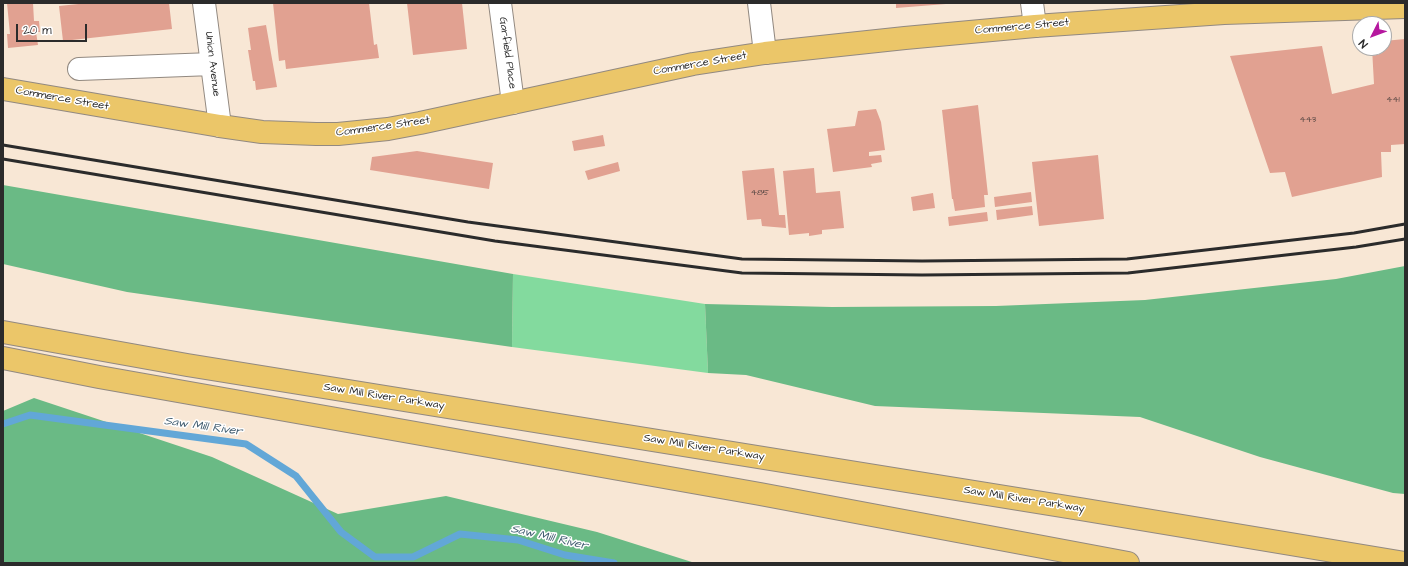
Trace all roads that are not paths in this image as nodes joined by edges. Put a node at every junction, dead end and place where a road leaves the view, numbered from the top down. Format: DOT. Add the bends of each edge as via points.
graph roads {
  1 [pos="204,3"];
  2 [pos="500,3"];
  3 [pos="759,3"];
  4 [pos="1032,3"];
  5 [pos="1405,7"];
  6 [pos="1230,8"];
  7 [pos="1035,26"];
  8 [pos="766,53"];
  9 [pos="212,64"];
  10 [pos="79,70"];
  11 [pos="3,89"];
  12 [pos="514,103"];
  13 [pos="220,126"];
  14 [pos="3,332"];
  15 [pos="3,358"];
  16 [pos="1128,563"];
  17 [pos="1405,563"];
  1 -- 9 [label="street, Union Avenue"];
  2 -- 12 [label="street, Garfield Place"];
  3 -- 8 [label="street"];
  4 -- 7 [label="street"];
  5 -- 6 [label="main road, Commerce Street"];
  6 -- 7 [label="main road, Commerce Street"];
  7 -- 8 [label="main road, Commerce Street"];
  8 -- 12 [label="main road, Commerce Street" via="693,64"];
  9 -- 10 [label="street"];
  9 -- 13 [label="street, Union Avenue"];
  11 -- 13 [label="main road, Commerce Street"];
  12 -- 13 [label="main road, Commerce Street" via="388,129 338,134 285,133"];
  14 -- 17 [label="main road, Saw Mill River Parkway" via="187,365"];
  15 -- 16 [label="main road"];
}
